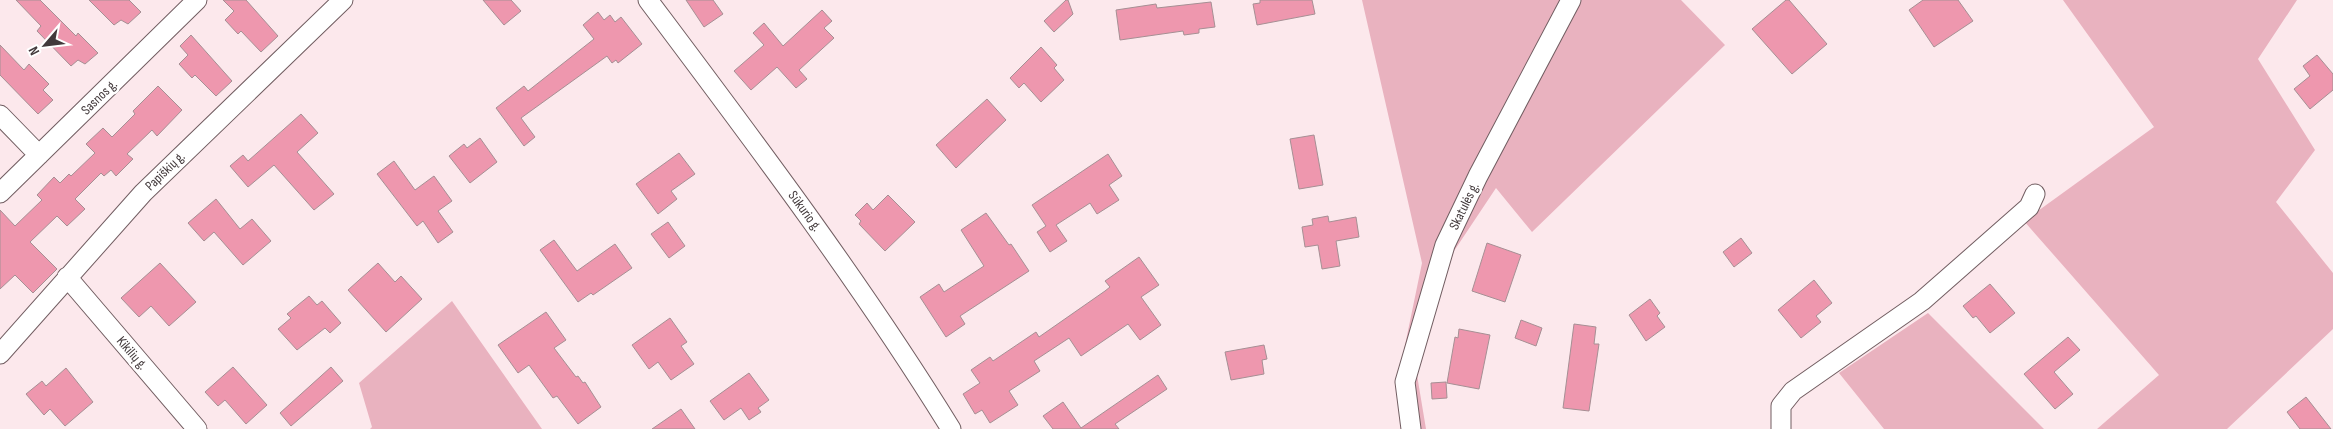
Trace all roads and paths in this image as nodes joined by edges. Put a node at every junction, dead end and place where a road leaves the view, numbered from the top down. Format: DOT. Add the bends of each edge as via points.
graph roads {
  1 [pos="197,0"];
  2 [pos="344,0"];
  3 [pos="648,0"];
  4 [pos="1571,0"];
  5 [pos="0,115"];
  6 [pos="39,155"];
  7 [pos="0,193"];
  8 [pos="2034,194"];
  9 [pos="67,277"];
  10 [pos="0,354"];
  11 [pos="198,429"];
  12 [pos="950,429"];
  13 [pos="1411,429"];
  14 [pos="1781,429"];
  1 -- 6 [label="street, Sasnos g."];
  2 -- 9 [label="street, Papiškių g." via="143,193"];
  3 -- 12 [label="street, Sūkurio g." via="814,222"];
  4 -- 13 [label="street, Skatulės g." via="1478,176 1445,246 1405,382"];
  5 -- 6 [label="street"];
  6 -- 7 [label="street, Sasnos g."];
  8 -- 14 [label="street" via="2029,208 1922,301 1792,391 1781,406"];
  9 -- 10 [label="street, Papiškių g."];
  9 -- 11 [label="street, Kikilių g."];
}
